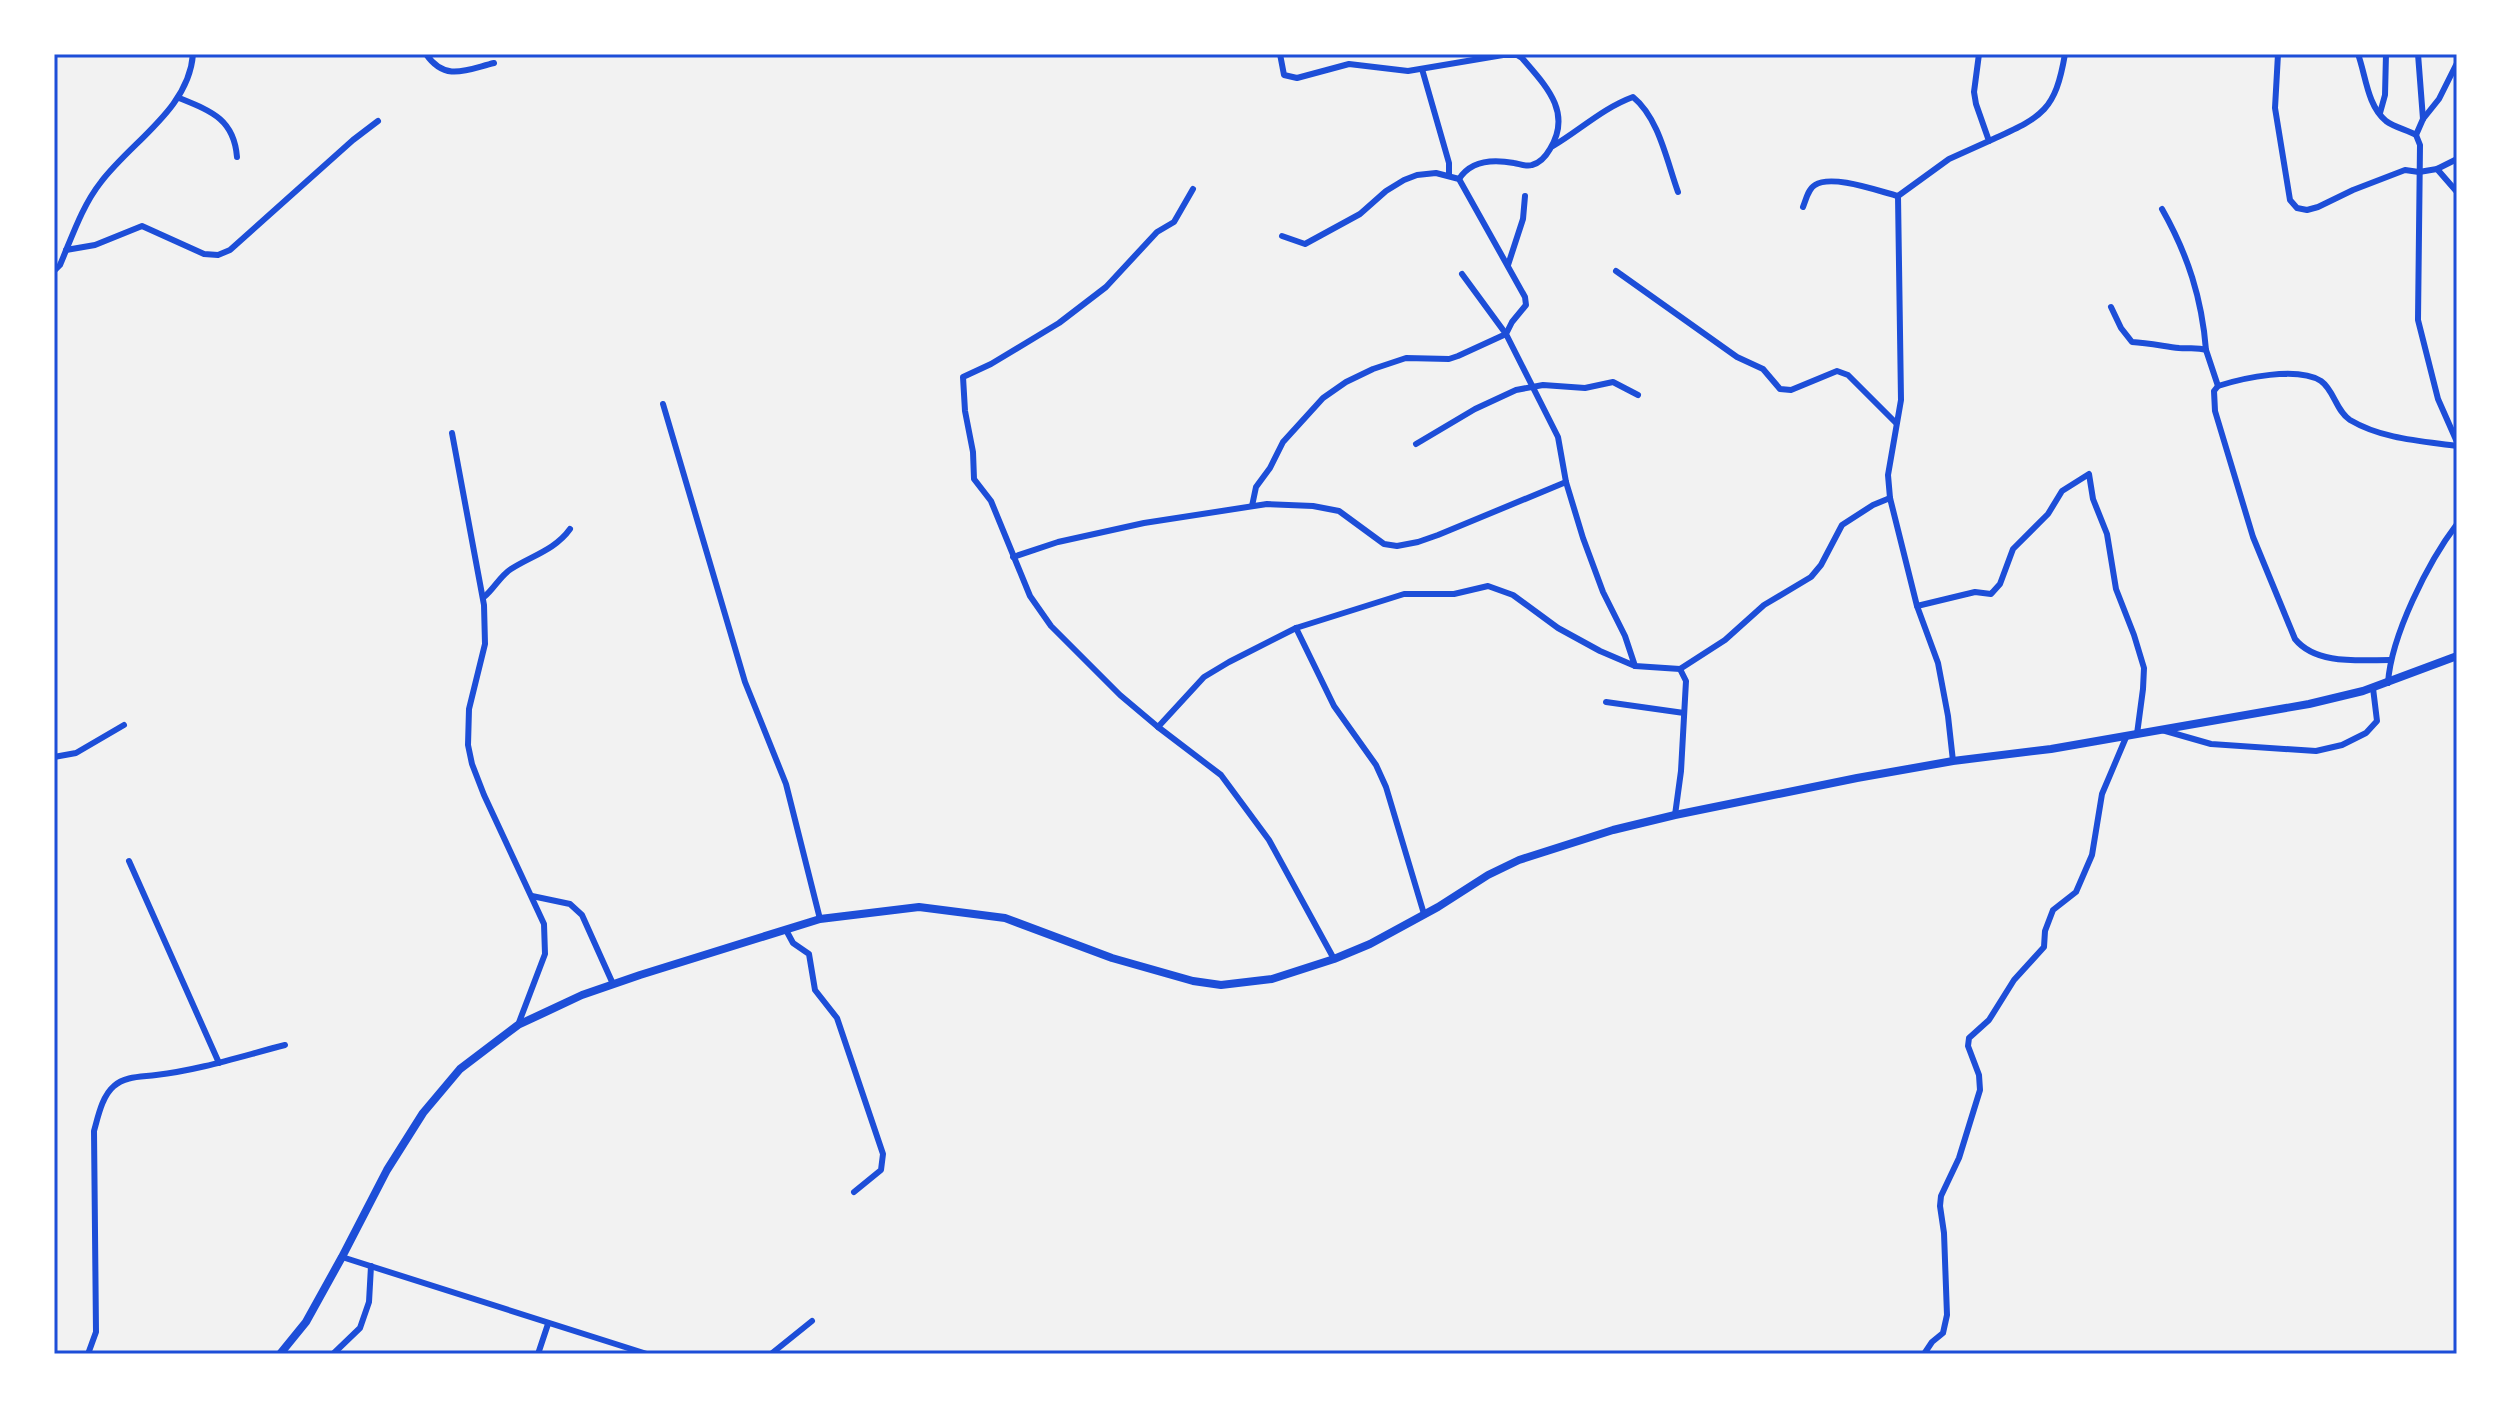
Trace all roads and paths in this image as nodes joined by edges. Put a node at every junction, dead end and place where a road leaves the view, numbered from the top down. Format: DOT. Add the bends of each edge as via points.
graph roads {
  1 [pos="193,54"];
  2 [pos="426,54"];
  3 [pos="1280,54"];
  4 [pos="1979,54"];
  5 [pos="2065,54"];
  6 [pos="2278,54"];
  7 [pos="2358,54"];
  8 [pos="2386,54"];
  9 [pos="2418,54"];
  10 [pos="1523,56"];
  11 [pos="494,63"];
  12 [pos="2457,63"];
  13 [pos="1422,69"];
  14 [pos="179,98"];
  15 [pos="2380,113"];
  16 [pos="2423,119"];
  17 [pos="378,121"];
  18 [pos="2416,135"];
  19 [pos="1989,141"];
  20 [pos="1550,148"];
  21 [pos="237,157"];
  22 [pos="2457,159"];
  23 [pos="2437,169"];
  24 [pos="2419,172"];
  25 [pos="1449,175"];
  26 [pos="1459,179"];
  27 [pos="1193,189"];
  28 [pos="1678,192"];
  29 [pos="2457,192"];
  30 [pos="1525,196"];
  31 [pos="1898,196"];
  32 [pos="1803,207"];
  33 [pos="2162,209"];
  34 [pos="1282,236"];
  35 [pos="66,250"];
  36 [pos="1508,265"];
  37 [pos="54,271"];
  38 [pos="1616,271"];
  39 [pos="1462,274"];
  40 [pos="2111,307"];
  41 [pos="1506,334"];
  42 [pos="2206,350"];
  43 [pos="1532,386"];
  44 [pos="2218,386"];
  45 [pos="1638,395"];
  46 [pos="663,404"];
  47 [pos="1896,423"];
  48 [pos="452,433"];
  49 [pos="1416,444"];
  50 [pos="2457,444"];
  51 [pos="1566,482"];
  52 [pos="1890,498"];
  53 [pos="1252,506"];
  54 [pos="2457,524"];
  55 [pos="570,529"];
  56 [pos="1013,557"];
  57 [pos="484,597"];
  58 [pos="1917,606"];
  59 [pos="1296,628"];
  60 [pos="2457,656"];
  61 [pos="2390,660"];
  62 [pos="1635,666"];
  63 [pos="1680,669"];
  64 [pos="2388,683"];
  65 [pos="2373,688"];
  66 [pos="1606,702"];
  67 [pos="1684,713"];
  68 [pos="124,725"];
  69 [pos="1158,727"];
  70 [pos="2158,729"];
  71 [pos="2132,734"];
  72 [pos="54,757"];
  73 [pos="1953,761"];
  74 [pos="1675,815"];
  75 [pos="129,861"];
  76 [pos="532,896"];
  77 [pos="1424,914"];
  78 [pos="820,919"];
  79 [pos="786,930"];
  80 [pos="1334,959"];
  81 [pos="613,984"];
  82 [pos="518,1025"];
  83 [pos="285,1045"];
  84 [pos="219,1063"];
  85 [pos="854,1192"];
  86 [pos="342,1257"];
  87 [pos="371,1266"];
  88 [pos="812,1321"];
  89 [pos="548,1324"];
  90 [pos="88,1354"];
  91 [pos="280,1354"];
  92 [pos="333,1354"];
  93 [pos="538,1354"];
  94 [pos="647,1354"];
  95 [pos="771,1354"];
  96 [pos="1924,1354"];
  1 -- 14 [label="street"];
  2 -- 11 [label="street" via="442,71"];
  3 -- 13 [label="street" via="1284,75 1297,78 1349,64"];
  4 -- 19 [label="street" via="1975,97"];
  5 -- 19 [label="street" via="2055,96 2042,114"];
  6 -- 24 [label="street" via="2275,108 2290,200 2297,208 2318,207 2405,170"];
  7 -- 15 [label="street"];
  8 -- 15 [label="street"];
  9 -- 16 [label="street"];
  10 -- 13 [label="street"];
  10 -- 20 [label="street" via="1558,106 1558,135"];
  12 -- 16 [label="street"];
  13 -- 25 [label="street"];
  14 -- 21 [label="street" via="222,120 236,142"];
  14 -- 35 [label="street" via="100,182"];
  15 -- 18 [label="street" via="2387,122"];
  16 -- 18 [label="street"];
  17 -- 35 [label="street" via="218,255 204,254 142,226"];
  18 -- 24 [label="street"];
  19 -- 31 [label="street" via="1949,159"];
  20 -- 26 [label="street" via="1535,164 1479,163"];
  20 -- 28 [label="street" via="1633,97 1654,126"];
  22 -- 23 [label="street"];
  23 -- 24 [label="street"];
  23 -- 29 [label="street"];
  24 -- 50 [label="street" via="2418,320 2438,399"];
  25 -- 26 [label="street"];
  25 -- 34 [label="street" via="1404,180 1360,214 1305,244"];
  26 -- 36 [label="street"];
  27 -- 56 [label="street" via="1174,222 1157,232 1106,287 1059,323 963,377 974,479 991,501"];
  30 -- 36 [label="street"];
  31 -- 32 [label="street" via="1829,181 1809,190"];
  31 -- 47 [label="street" via="1901,400"];
  33 -- 42 [label="street" via="2192,276"];
  35 -- 37 [label="street"];
  36 -- 41 [label="street" via="1526,301"];
  38 -- 47 [label="street" via="1737,357 1763,369 1780,389 1791,390 1837,371 1848,375"];
  39 -- 41 [label="street"];
  40 -- 42 [label="street" via="2132,342"];
  41 -- 43 [label="street"];
  41 -- 53 [label="street" via="1449,359 1394,361 1330,392 1283,442 1256,487"];
  42 -- 44 [label="street"];
  43 -- 45 [label="street" via="1585,388 1613,382"];
  43 -- 49 [label="street" via="1490,400"];
  43 -- 51 [label="street" via="1558,437"];
  44 -- 50 [label="street" via="2257,376 2308,377 2322,381 2346,418 2368,429"];
  44 -- 61 [label="street" via="2215,411 2223,439 2253,537 2295,639 2318,655"];
  46 -- 78 [label="street" via="745,682 786,784"];
  47 -- 52 [label="street"];
  48 -- 57 [label="street"];
  51 -- 53 [label="street" via="1438,535 1397,546 1384,544 1339,511"];
  51 -- 62 [label="street"];
  52 -- 58 [label="street"];
  52 -- 63 [label="street" via="1842,525 1811,577 1764,605 1725,640"];
  53 -- 56 [label="street" via="1144,523"];
  54 -- 61 [label="street" via="2423,579"];
  55 -- 57 [label="street" via="562,541 503,575"];
  56 -- 69 [label="street" via="1051,626"];
  57 -- 76 [label="street" via="485,644 469,709 468,745 484,795"];
  58 -- 71 [label="street" via="1975,592 1991,594 2013,549 2048,514 2062,491 2089,474 2116,589 2144,668"];
  58 -- 73 [label="street" via="1938,663"];
  59 -- 62 [label="street" via="1404,594 1454,594 1488,586 1513,595 1558,628"];
  59 -- 69 [label="street" via="1204,677"];
  59 -- 77 [label="street" via="1334,706 1386,787"];
  60 -- 64 [label="street"];
  61 -- 64 [label="street"];
  62 -- 63 [label="street"];
  63 -- 67 [label="street" via="1686,681"];
  64 -- 65 [label="street"];
  65 -- 70 [label="street"];
  65 -- 70 [label="street" via="2377,721 2342,745 2316,751 2211,744"];
  66 -- 67 [label="street"];
  67 -- 74 [label="street"];
  68 -- 72 [label="street" via="76,753"];
  69 -- 80 [label="street" via="1221,775 1240,799 1269,840"];
  70 -- 71 [label="street"];
  71 -- 73 [label="street"];
  71 -- 96 [label="street" via="2102,794 2092,855 2076,892 2053,910 2044,947 1969,1038 1980,1090 1941,1196 1947,1315 1943,1333"];
  73 -- 74 [label="street"];
  74 -- 77 [label="street" via="1519,860"];
  75 -- 84 [label="street"];
  76 -- 81 [label="street" via="570,904 582,915"];
  76 -- 82 [label="street" via="544,924 545,954"];
  77 -- 80 [label="street"];
  78 -- 79 [label="street"];
  78 -- 80 [label="street" via="919,907 1005,918 1148,969 1221,985 1272,979"];
  79 -- 81 [label="street"];
  79 -- 85 [label="street" via="809,954 815,990 837,1018 883,1154 881,1170"];
  81 -- 82 [label="street"];
  82 -- 86 [label="street" via="460,1069 423,1113"];
  83 -- 84 [label="street"];
  84 -- 90 [label="street" via="128,1078 113,1086 98,1113 96,1332"];
  86 -- 87 [label="street"];
  86 -- 91 [label="street" via="306,1322"];
  87 -- 89 [label="street"];
  87 -- 92 [label="street" via="369,1302 360,1328"];
  88 -- 95 [label="street"];
  89 -- 93 [label="street"];
  89 -- 94 [label="street"];
}
